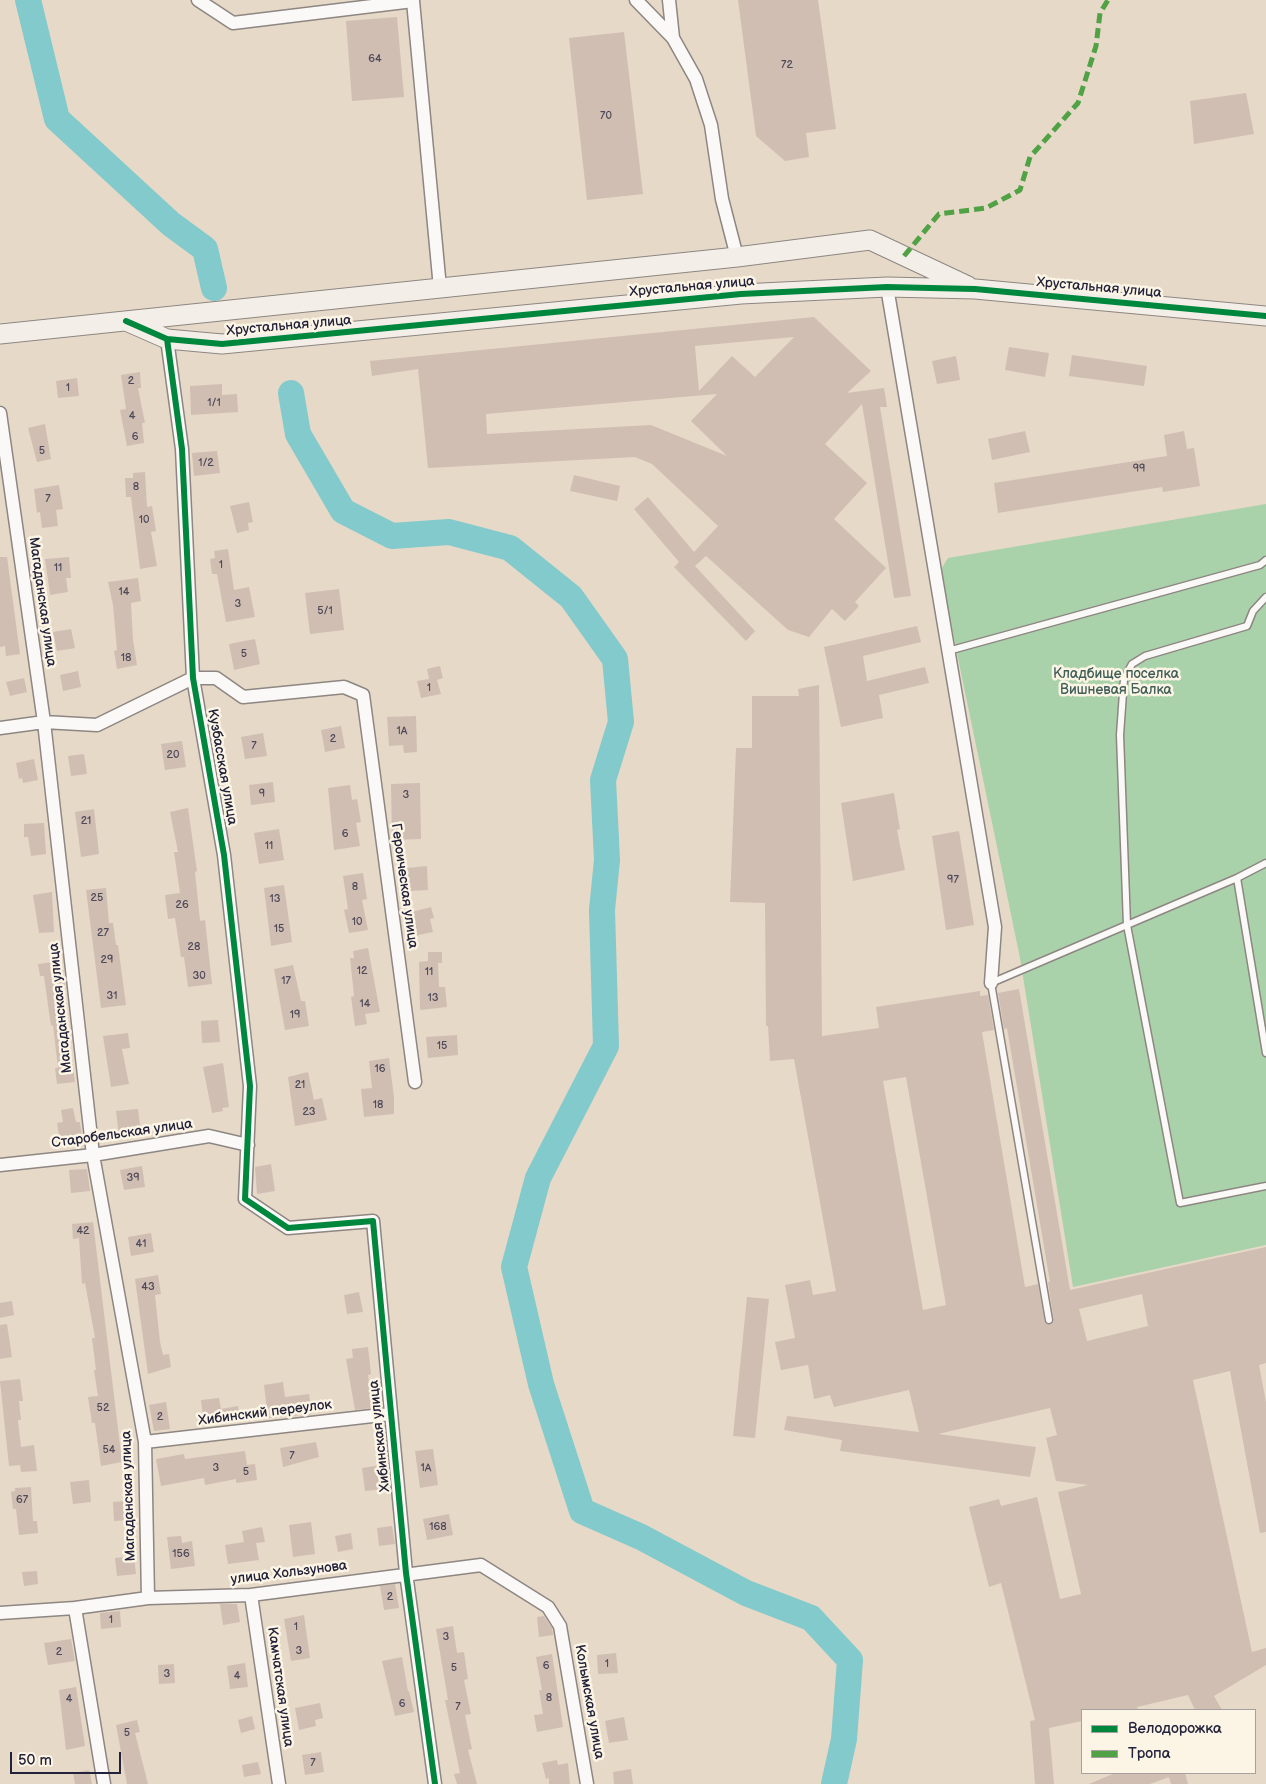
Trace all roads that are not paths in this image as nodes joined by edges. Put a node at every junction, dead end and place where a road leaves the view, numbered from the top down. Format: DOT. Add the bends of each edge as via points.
graph roads {
  1 [pos="198,0"];
  2 [pos="413,0"];
  3 [pos="636,0"];
  4 [pos="669,0"];
  5 [pos="673,38"];
  6 [pos="737,257"];
  7 [pos="887,287"];
  8 [pos="440,288"];
  9 [pos="976,289"];
  10 [pos="1266,316"];
  11 [pos="126,321"];
  12 [pos="0,334"];
  13 [pos="168,339"];
  14 [pos="0,414"];
  15 [pos="1266,560"];
  16 [pos="1266,597"];
  17 [pos="948,651"];
  18 [pos="194,678"];
  19 [pos="44,722"];
  20 [pos="0,728"];
  21 [pos="1266,863"];
  22 [pos="1237,878"];
  23 [pos="1127,925"];
  24 [pos="991,983"];
  25 [pos="1266,1053"];
  26 [pos="415,1082"];
  27 [pos="248,1145"];
  28 [pos="93,1155"];
  29 [pos="0,1166"];
  30 [pos="1266,1186"];
  31 [pos="245,1199"];
  32 [pos="1049,1320"];
  33 [pos="390,1414"];
  34 [pos="145,1442"];
  35 [pos="406,1573"];
  36 [pos="251,1594"];
  37 [pos="148,1598"];
  38 [pos="75,1608"];
  39 [pos="0,1613"];
  40 [pos="560,1626"];
  41 [pos="104,1784"];
  42 [pos="278,1784"];
  43 [pos="435,1784"];
  44 [pos="587,1784"];
  1 -- 2 [label="street" via="233,23"];
  2 -- 8 [label="street"];
  3 -- 5 [label="street"];
  4 -- 5 [label="street"];
  5 -- 6 [label="street" via="696,79 711,125 722,199"];
  6 -- 8 [label="street, Хрустальная улица"];
  6 -- 9 [label="street, Хрустальная улица" via="870,240"];
  7 -- 9 [label="street, Хрустальная улица"];
  7 -- 13 [label="street, Хрустальная улица" via="741,294 231,344"];
  7 -- 17 [label="street"];
  8 -- 11 [label="street, Хрустальная улица"];
  9 -- 10 [label="street, Хрустальная улица"];
  11 -- 12 [label="street, Хрустальная улица"];
  11 -- 13 [label="street, Хрустальная улица"];
  13 -- 18 [label="street, Кузбасская улица" via="182,449"];
  14 -- 19 [label="street, Магаданская улица"];
  15 -- 17 [label="lane" via="1260,565"];
  16 -- 23 [label="lane" via="1253,612 1247,626 1145,656 1132,664 1124,679 1120,734"];
  17 -- 24 [label="street" via="995,927"];
  18 -- 19 [label="street" via="97,725"];
  18 -- 26 [label="street, Героическая улица" via="216,678 243,697 344,687 363,695"];
  18 -- 27 [label="street, Кузбасская улица" via="224,855 250,1086"];
  19 -- 20 [label="street"];
  19 -- 28 [label="street, Магаданская улица"];
  21 -- 22 [label="lane"];
  22 -- 23 [label="lane"];
  22 -- 25 [label="lane"];
  23 -- 24 [label="lane"];
  23 -- 30 [label="lane" via="1180,1203"];
  24 -- 32 [label="lane"];
  27 -- 28 [label="street, Старобельская улица" via="209,1136"];
  27 -- 31 [label="street, Кузбасская улица"];
  28 -- 29 [label="street, Старобельская улица"];
  28 -- 34 [label="street, Магаданская улица"];
  31 -- 33 [label="street, Хибинская улица" via="288,1228 373,1221"];
  33 -- 34 [label="street, Хибинский переулок"];
  33 -- 35 [label="street, Хибинская улица"];
  34 -- 37 [label="street, Магаданская улица"];
  35 -- 36 [label="street, улица Хользунова"];
  35 -- 40 [label="street, улица Хользунова" via="481,1566 548,1607"];
  35 -- 43 [label="street, Хибинская улица"];
  36 -- 37 [label="street, улица Хользунова"];
  36 -- 42 [label="street, Камчатская улица"];
  37 -- 38 [label="street, улица Хользунова"];
  38 -- 39 [label="street, улица Хользунова"];
  38 -- 41 [label="street"];
  40 -- 44 [label="street, Колымская улица"];
}
